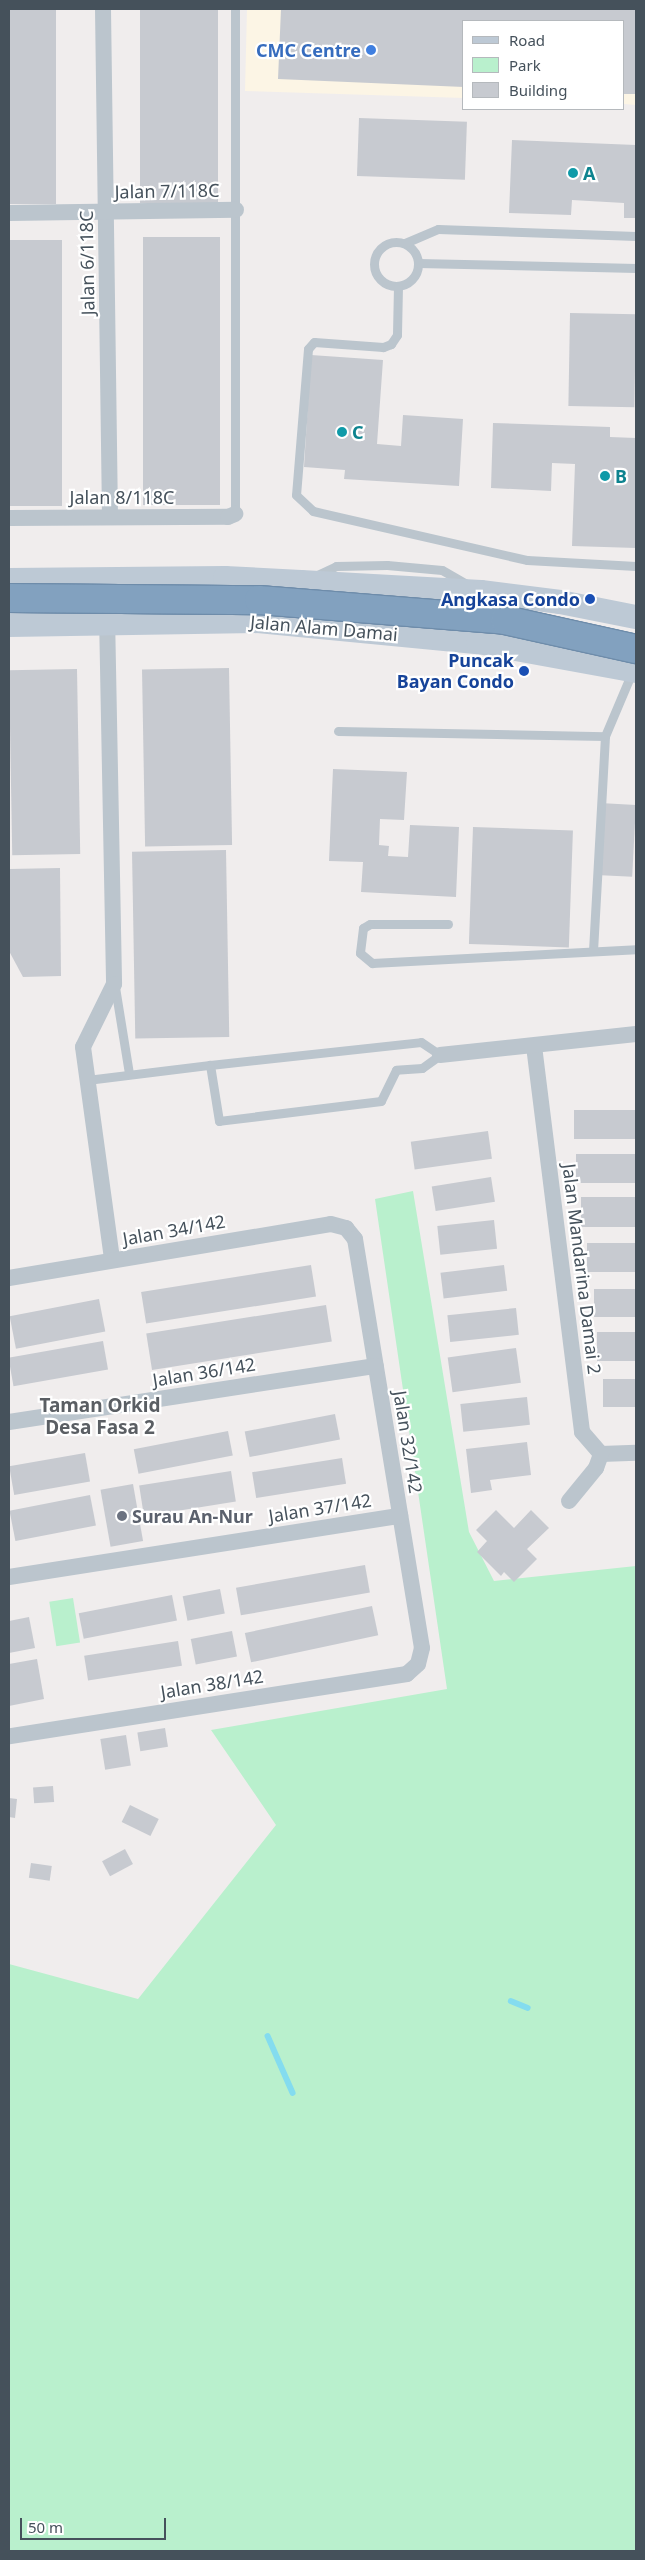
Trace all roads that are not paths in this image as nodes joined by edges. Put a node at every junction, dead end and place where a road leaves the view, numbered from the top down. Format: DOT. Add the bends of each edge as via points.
graph roads {
  1 [pos="103,9"];
  2 [pos="235,9"];
  3 [pos="236,210"];
  4 [pos="106,212"];
  5 [pos="9,213"];
  6 [pos="636,236"];
  7 [pos="405,243"];
  8 [pos="418,263"];
  9 [pos="636,268"];
  10 [pos="398,286"];
  11 [pos="235,514"];
  12 [pos="9,518"];
  13 [pos="110,518"];
  14 [pos="636,566"];
  15 [pos="9,580"];
  16 [pos="107,580"];
  17 [pos="9,598"];
  18 [pos="9,608"];
  19 [pos="636,616"];
  20 [pos="107,622"];
  21 [pos="9,625"];
  22 [pos="635,661"];
  23 [pos="338,731"];
  24 [pos="604,736"];
  25 [pos="448,924"];
  26 [pos="636,949"];
  27 [pos="593,950"];
  28 [pos="114,984"];
  29 [pos="636,1034"];
  30 [pos="534,1046"];
  31 [pos="440,1055"];
  32 [pos="210,1065"];
  33 [pos="129,1073"];
  34 [pos="87,1080"];
  35 [pos="346,1228"];
  36 [pos="112,1260"];
  37 [pos="9,1278"];
  38 [pos="376,1366"];
  39 [pos="9,1422"];
  40 [pos="636,1453"];
  41 [pos="601,1454"];
  42 [pos="569,1501"];
  43 [pos="400,1516"];
  44 [pos="9,1577"];
  45 [pos="418,1664"];
  46 [pos="9,1736"];
  1 -- 4 [label="street, Jalan 6/118C"];
  2 -- 3 [label="lane"];
  3 -- 4 [label="street, Jalan 7/118C"];
  3 -- 11 [label="lane"];
  4 -- 5 [label="street, Jalan 7/118C"];
  4 -- 13 [label="street, Jalan 6/118C"];
  6 -- 7 [label="lane" via="438,229"];
  7 -- 8 [label="lane" via="414,251"];
  7 -- 10 [label="lane" via="390,242 374,256 374,272 378,278"];
  8 -- 9 [label="lane"];
  8 -- 10 [label="lane" via="415,276"];
  10 -- 14 [label="lane" via="397,335 392,344 383,347 314,342 308,349 296,495 312,511 526,560"];
  11 -- 13 [label="street, Jalan 8/118C" via="228,517"];
  12 -- 13 [label="street, Jalan 8/118C"];
  15 -- 16 [label="main road"];
  16 -- 19 [label="main road" via="225,578 481,592"];
  16 -- 20 [label="street"];
  17 -- 22 [label="highway, bridge" via="289,603 505,620"];
  18 -- 22 [label="highway" via="258,608 485,625"];
  20 -- 21 [label="main road, Jalan Alam Damai"];
  20 -- 22 [label="main road, Jalan Alam Damai" via="258,621"];
  20 -- 28 [label="street"];
  22 -- 24 [label="lane"];
  23 -- 24 [label="lane"];
  24 -- 27 [label="lane"];
  25 -- 27 [label="lane" via="370,924 363,928 360,953 372,964"];
  26 -- 27 [label="lane"];
  28 -- 33 [label="lane"];
  28 -- 34 [label="street" via="83,1047"];
  29 -- 30 [label="street"];
  30 -- 31 [label="street"];
  30 -- 41 [label="street, Jalan Mandarina Damai 2" via="582,1432"];
  31 -- 32 [label="lane" via="421,1042"];
  31 -- 32 [label="lane" via="422,1068 396,1070 381,1101 219,1121"];
  32 -- 33 [label="lane"];
  33 -- 34 [label="lane"];
  34 -- 36 [label="street"];
  35 -- 36 [label="street, Jalan 34/142" via="330,1224"];
  35 -- 38 [label="street, Jalan 32/142" via="355,1239"];
  36 -- 37 [label="street, Jalan 34/142"];
  38 -- 39 [label="street, Jalan 36/142"];
  38 -- 43 [label="street, Jalan 32/142"];
  40 -- 41 [label="street"];
  41 -- 42 [label="street" via="596,1468"];
  43 -- 44 [label="street, Jalan 37/142"];
  43 -- 45 [label="street, Jalan 32/142" via="422,1648"];
  45 -- 46 [label="street, Jalan 38/142" via="407,1674"];
}
